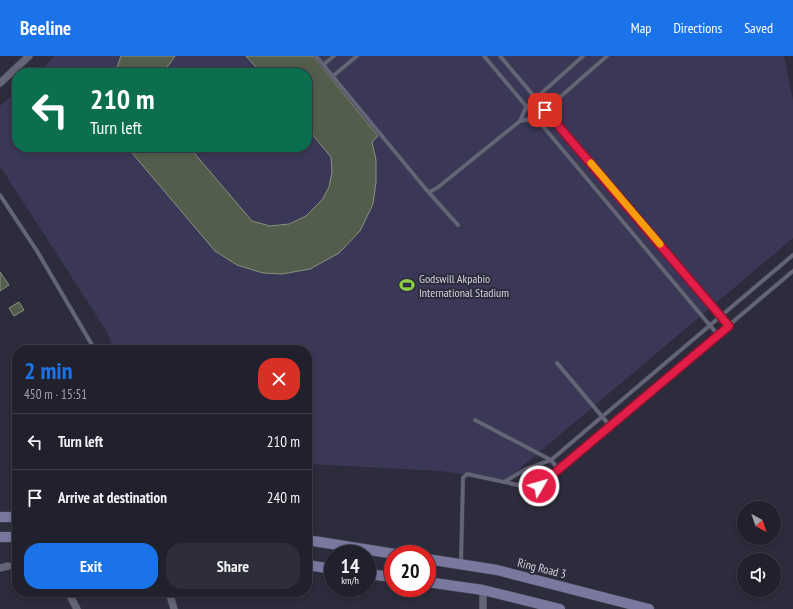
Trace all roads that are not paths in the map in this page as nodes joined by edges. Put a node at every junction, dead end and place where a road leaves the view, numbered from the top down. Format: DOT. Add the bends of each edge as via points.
graph roads {
  1 [pos="29,56"];
  2 [pos="316,56"];
  3 [pos="334,56"];
  4 [pos="357,56"];
  5 [pos="484,56"];
  6 [pos="500,56"];
  7 [pos="583,56"];
  8 [pos="607,56"];
  9 [pos="324,65"];
  10 [pos="16,68"];
  11 [pos="12,72"];
  12 [pos="333,76"];
  13 [pos="0,83"];
  14 [pos="536,98"];
  15 [pos="526,107"];
  16 [pos="545,110"];
  17 [pos="536,118"];
  18 [pos="520,121"];
  19 [pos="429,192"];
  20 [pos="0,195"];
  21 [pos="458,225"];
  22 [pos="793,255"];
  23 [pos="793,271"];
  24 [pos="720,316"];
  25 [pos="709,325"];
  26 [pos="729,326"];
  27 [pos="718,335"];
  28 [pos="92,345"];
  29 [pos="557,363"];
  30 [pos="602,416"];
  31 [pos="475,420"];
  32 [pos="610,426"];
  33 [pos="551,460"];
  34 [pos="559,470"];
  35 [pos="504,482"];
  36 [pos="0,516"];
  37 [pos="12,517"];
  38 [pos="0,537"];
  39 [pos="12,537"];
  40 [pos="312,541"];
  41 [pos="384,552"];
  42 [pos="436,560"];
  43 [pos="461,564"];
  44 [pos="8,566"];
  45 [pos="312,566"];
  46 [pos="0,568"];
  47 [pos="324,568"];
  48 [pos="436,583"];
  49 [pos="483,590"];
  50 [pos="71,597"];
  51 [pos="170,597"];
  52 [pos="77,609"];
  53 [pos="174,609"];
  54 [pos="483,609"];
  55 [pos="560,609"];
  56 [pos="649,609"];
  1 -- 10 [label="street"];
  2 -- 9 [label="lane"];
  3 -- 9 [label="lane"];
  4 -- 12 [label="lane"];
  5 -- 15 [label="lane"];
  6 -- 14 [label="lane"];
  7 -- 14 [label="lane"];
  8 -- 16 [label="lane"];
  9 -- 12 [label="lane"];
  11 -- 13 [label="street"];
  12 -- 19 [label="lane"];
  14 -- 15 [label="lane"];
  14 -- 16 [label="lane"];
  15 -- 17 [label="lane"];
  15 -- 18 [label="lane"];
  16 -- 17 [label="lane"];
  16 -- 24 [label="lane"];
  17 -- 18 [label="lane"];
  17 -- 25 [label="lane"];
  18 -- 19 [label="lane"];
  19 -- 21 [label="lane"];
  20 -- 28 [label="lane" via="37,251"];
  22 -- 24 [label="lane"];
  23 -- 26 [label="lane"];
  24 -- 25 [label="lane"];
  24 -- 26 [label="lane"];
  25 -- 27 [label="lane"];
  25 -- 30 [label="lane"];
  26 -- 27 [label="lane"];
  27 -- 32 [label="lane"];
  29 -- 30 [label="lane"];
  30 -- 32 [label="lane"];
  30 -- 33 [label="lane"];
  31 -- 33 [label="lane"];
  32 -- 34 [label="lane"];
  33 -- 34 [label="lane"];
  33 -- 35 [label="lane" via="526,469"];
  34 -- 35 [label="lane" via="539,486 527,487"];
  35 -- 43 [label="lane" via="467,474 463,478"];
  36 -- 37 [label="main road"];
  38 -- 39 [label="main road"];
  40 -- 41 [label="main road"];
  42 -- 43 [label="main road, Ring Road 3"];
  43 -- 56 [label="main road, Ring Road 3" via="497,570"];
  44 -- 46 [label="street"];
  45 -- 47 [label="main road"];
  48 -- 49 [label="main road"];
  49 -- 54 [label="street"];
  49 -- 55 [label="main road"];
  50 -- 52 [label="street"];
  51 -- 53 [label="street"];
}
